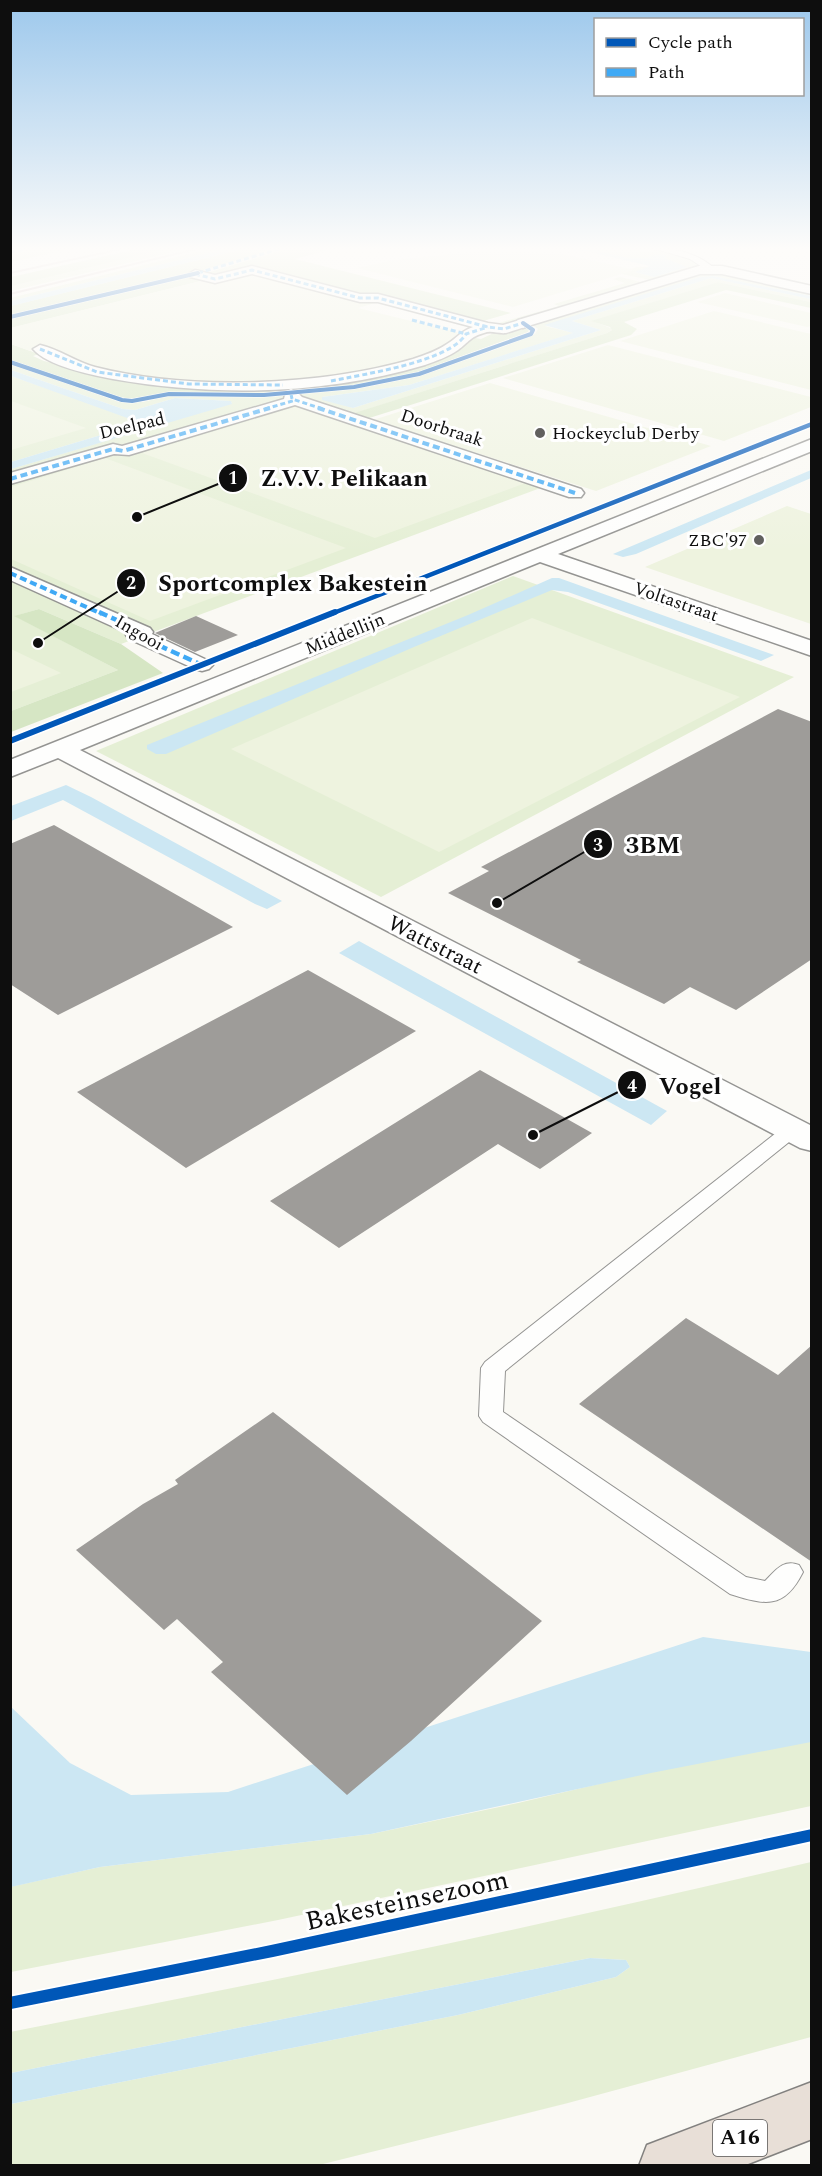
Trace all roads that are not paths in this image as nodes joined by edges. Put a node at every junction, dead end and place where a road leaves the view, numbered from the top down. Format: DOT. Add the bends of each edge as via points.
graph roads {
  1 [pos="41,350"];
  2 [pos="447,350"];
  3 [pos="294,397"];
  4 [pos="812,444"];
  5 [pos="10,479"];
  6 [pos="575,493"];
  7 [pos="540,555"];
  8 [pos="10,573"];
  9 [pos="812,650"];
  10 [pos="202,665"];
  11 [pos="59,749"];
  12 [pos="10,769"];
  13 [pos="802,1135"];
  14 [pos="790,1572"];
  15 [pos="812,2110"];
  16 [pos="668,2166"];
  1 -- 2 [label="street" via="97,372 189,384 257,386 340,380 416,363"];
  3 -- 5 [label="street, Doelpad" via="123,451 112,449"];
  3 -- 6 [label="street, Doorbraak"];
  4 -- 7 [label="street, Middellijn"];
  7 -- 9 [label="street, Voltastraat"];
  7 -- 11 [label="street, Middellijn"];
  8 -- 10 [label="street, Ingooi" via="143,632 136,635"];
  11 -- 12 [label="street, Middellijn"];
  11 -- 13 [label="street, Wattstraat"];
  13 -- 14 [label="lane" via="493,1368 490,1416 739,1586 770,1593"];
  15 -- 16 [label="highway, A16"];
}
